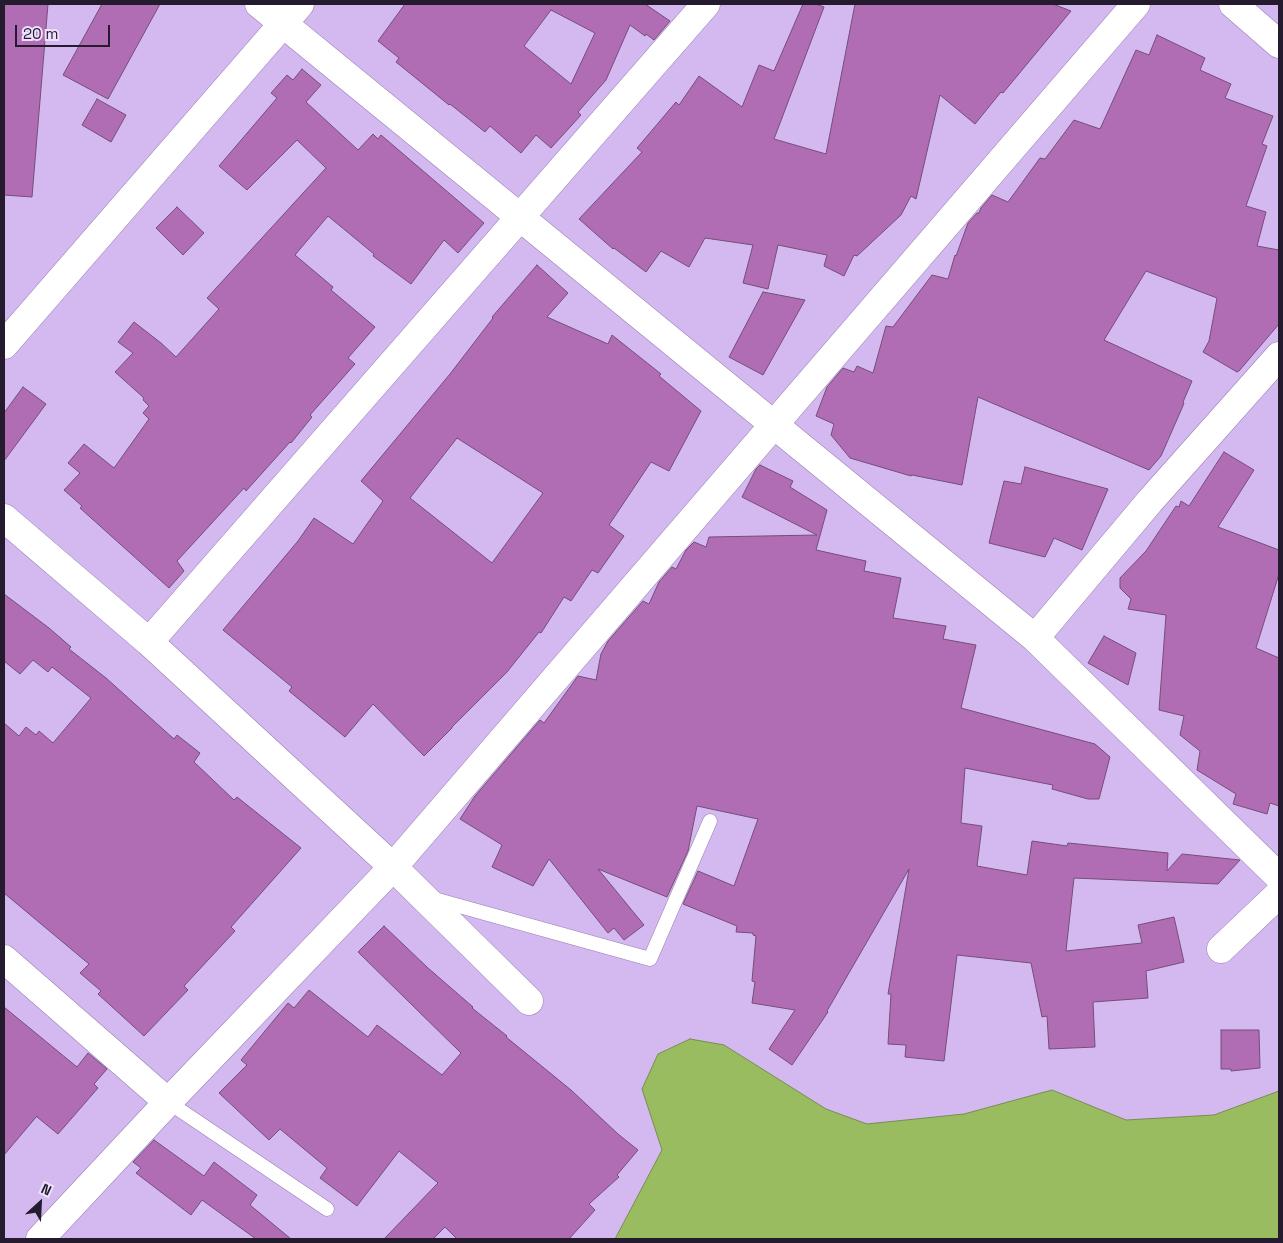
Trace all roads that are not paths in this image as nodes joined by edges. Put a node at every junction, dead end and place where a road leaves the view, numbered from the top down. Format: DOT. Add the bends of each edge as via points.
graph roads {
  1 [pos="259,4"];
  2 [pos="706,4"];
  3 [pos="1136,4"];
  4 [pos="1233,4"];
  5 [pos="291,14"];
  6 [pos="1279,44"];
  7 [pos="520,217"];
  8 [pos="4,345"];
  9 [pos="1279,356"];
  10 [pos="773,424"];
  11 [pos="4,518"];
  12 [pos="1035,638"];
  13 [pos="149,642"];
  14 [pos="710,821"];
  15 [pos="393,866"];
  16 [pos="1279,877"];
  17 [pos="1279,894"];
  18 [pos="423,896"];
  19 [pos="1221,949"];
  20 [pos="4,959"];
  21 [pos="529,1001"];
  22 [pos="168,1102"];
  23 [pos="327,1209"];
  24 [pos="40,1239"];
  1 -- 5 [label="street"];
  2 -- 7 [label="street"];
  3 -- 10 [label="street"];
  4 -- 6 [label="street"];
  5 -- 7 [label="street"];
  5 -- 8 [label="street"];
  7 -- 10 [label="street"];
  7 -- 13 [label="street"];
  9 -- 12 [label="street" via="1150,501"];
  10 -- 12 [label="street"];
  10 -- 15 [label="street"];
  11 -- 13 [label="street"];
  12 -- 16 [label="street"];
  13 -- 15 [label="street"];
  14 -- 18 [label="lane" via="650,959"];
  15 -- 18 [label="street"];
  15 -- 22 [label="street"];
  17 -- 19 [label="street"];
  18 -- 21 [label="street"];
  20 -- 22 [label="street"];
  22 -- 23 [label="lane"];
  22 -- 24 [label="street"];
}
